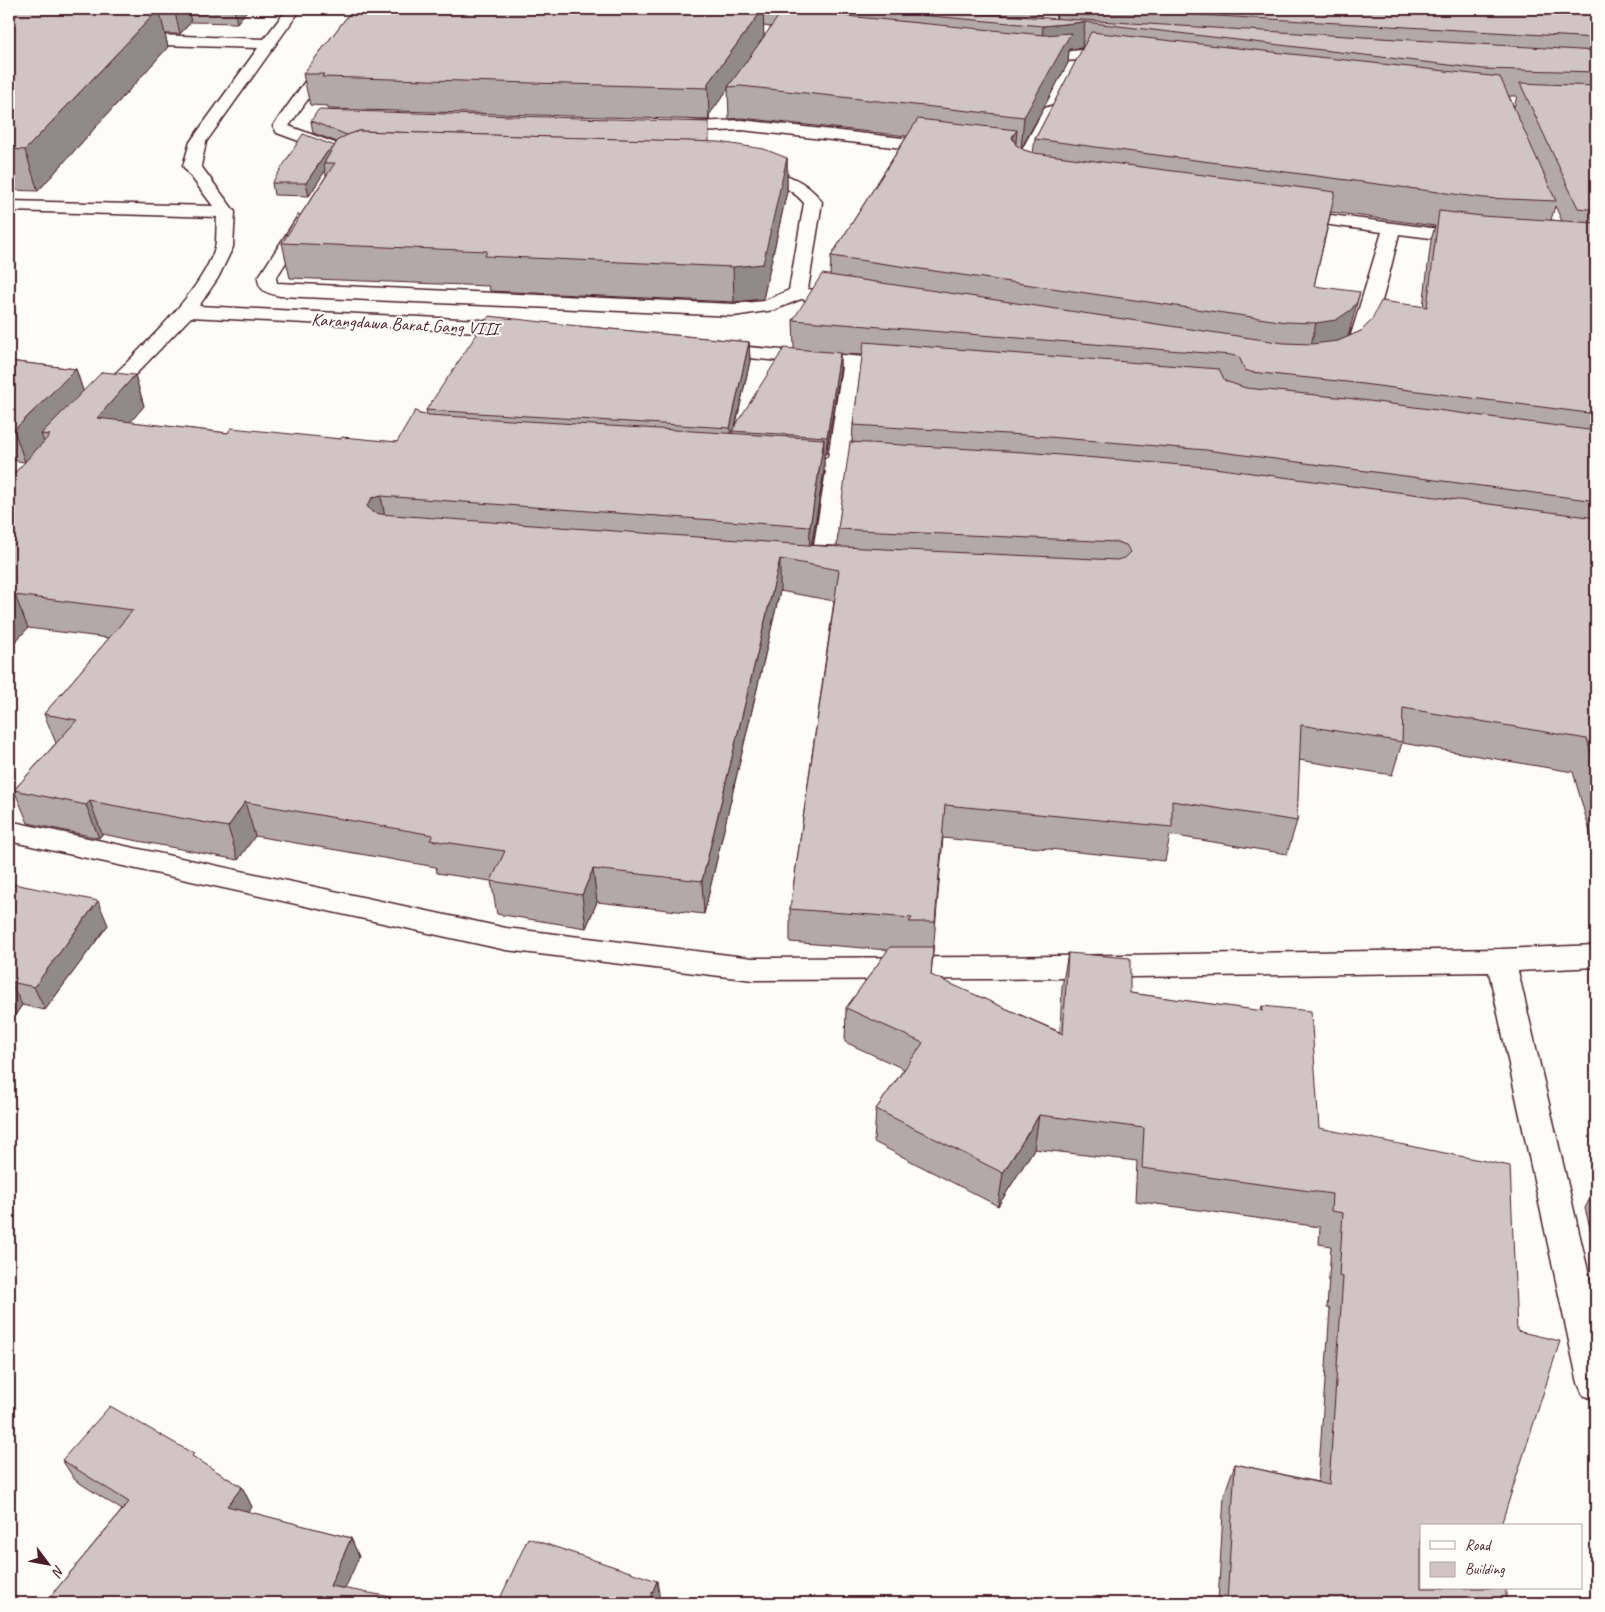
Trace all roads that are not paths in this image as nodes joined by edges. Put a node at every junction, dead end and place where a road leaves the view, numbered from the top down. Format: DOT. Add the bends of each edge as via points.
graph roads {
  1 [pos="294,9"];
  2 [pos="1047,9"];
  3 [pos="1031,37"];
  4 [pos="1050,38"];
  5 [pos="118,39"];
  6 [pos="1069,39"];
  7 [pos="268,44"];
  8 [pos="339,45"];
  9 [pos="1082,55"];
  10 [pos="1012,56"];
  11 [pos="1131,61"];
  12 [pos="1072,72"];
  13 [pos="1059,98"];
  14 [pos="724,109"];
  15 [pos="288,114"];
  16 [pos="308,115"];
  17 [pos="661,127"];
  18 [pos="720,135"];
  19 [pos="958,150"];
  20 [pos="1007,155"];
  21 [pos="347,160"];
  22 [pos="735,169"];
  23 [pos="9,206"];
  24 [pos="312,208"];
  25 [pos="226,212"];
  26 [pos="1275,212"];
  27 [pos="1392,228"];
  28 [pos="1482,239"];
  29 [pos="798,293"];
  30 [pos="866,303"];
  31 [pos="186,311"];
  32 [pos="535,332"];
  33 [pos="693,348"];
  34 [pos="853,363"];
  35 [pos="1326,364"];
  36 [pos="920,368"];
  37 [pos="84,416"];
  38 [pos="768,460"];
  39 [pos="837,465"];
  40 [pos="905,469"];
  41 [pos="822,569"];
  42 [pos="9,831"];
  43 [pos="1596,956"];
  44 [pos="1501,960"];
  45 [pos="1596,1383"];
  1 -- 7 [label="street"];
  2 -- 4 [label="street"];
  3 -- 4 [label="street"];
  4 -- 6 [label="street"];
  5 -- 7 [label="street"];
  7 -- 25 [label="street" via="198,142 192,166"];
  8 -- 15 [label="street"];
  9 -- 10 [label="street" via="1041,59"];
  9 -- 11 [label="street"];
  9 -- 12 [label="street"];
  13 -- 20 [label="street" via="1023,164"];
  14 -- 18 [label="street" via="719,116"];
  15 -- 16 [label="street"];
  15 -- 21 [label="street" via="281,126 283,129"];
  17 -- 18 [label="street"];
  18 -- 19 [label="street" via="742,126"];
  22 -- 29 [label="street" via="765,174 789,183 806,192 813,202"];
  23 -- 25 [label="street"];
  24 -- 29 [label="street" via="267,278 268,286 280,290 734,310 770,306"];
  25 -- 31 [label="street" via="224,247 209,278"];
  26 -- 27 [label="street"];
  27 -- 28 [label="street"];
  27 -- 35 [label="street" via="1360,338 1351,352"];
  29 -- 30 [label="street"];
  31 -- 32 [label="street, Karangdawa Barat Gang VIII" via="480,326"];
  31 -- 37 [label="street"];
  33 -- 34 [label="street"];
  34 -- 36 [label="street"];
  34 -- 39 [label="street"];
  38 -- 39 [label="street"];
  39 -- 40 [label="street"];
  39 -- 41 [label="street"];
  42 -- 44 [label="street" via="506,939 753,969"];
  43 -- 44 [label="street"];
  44 -- 45 [label="street"];
}
